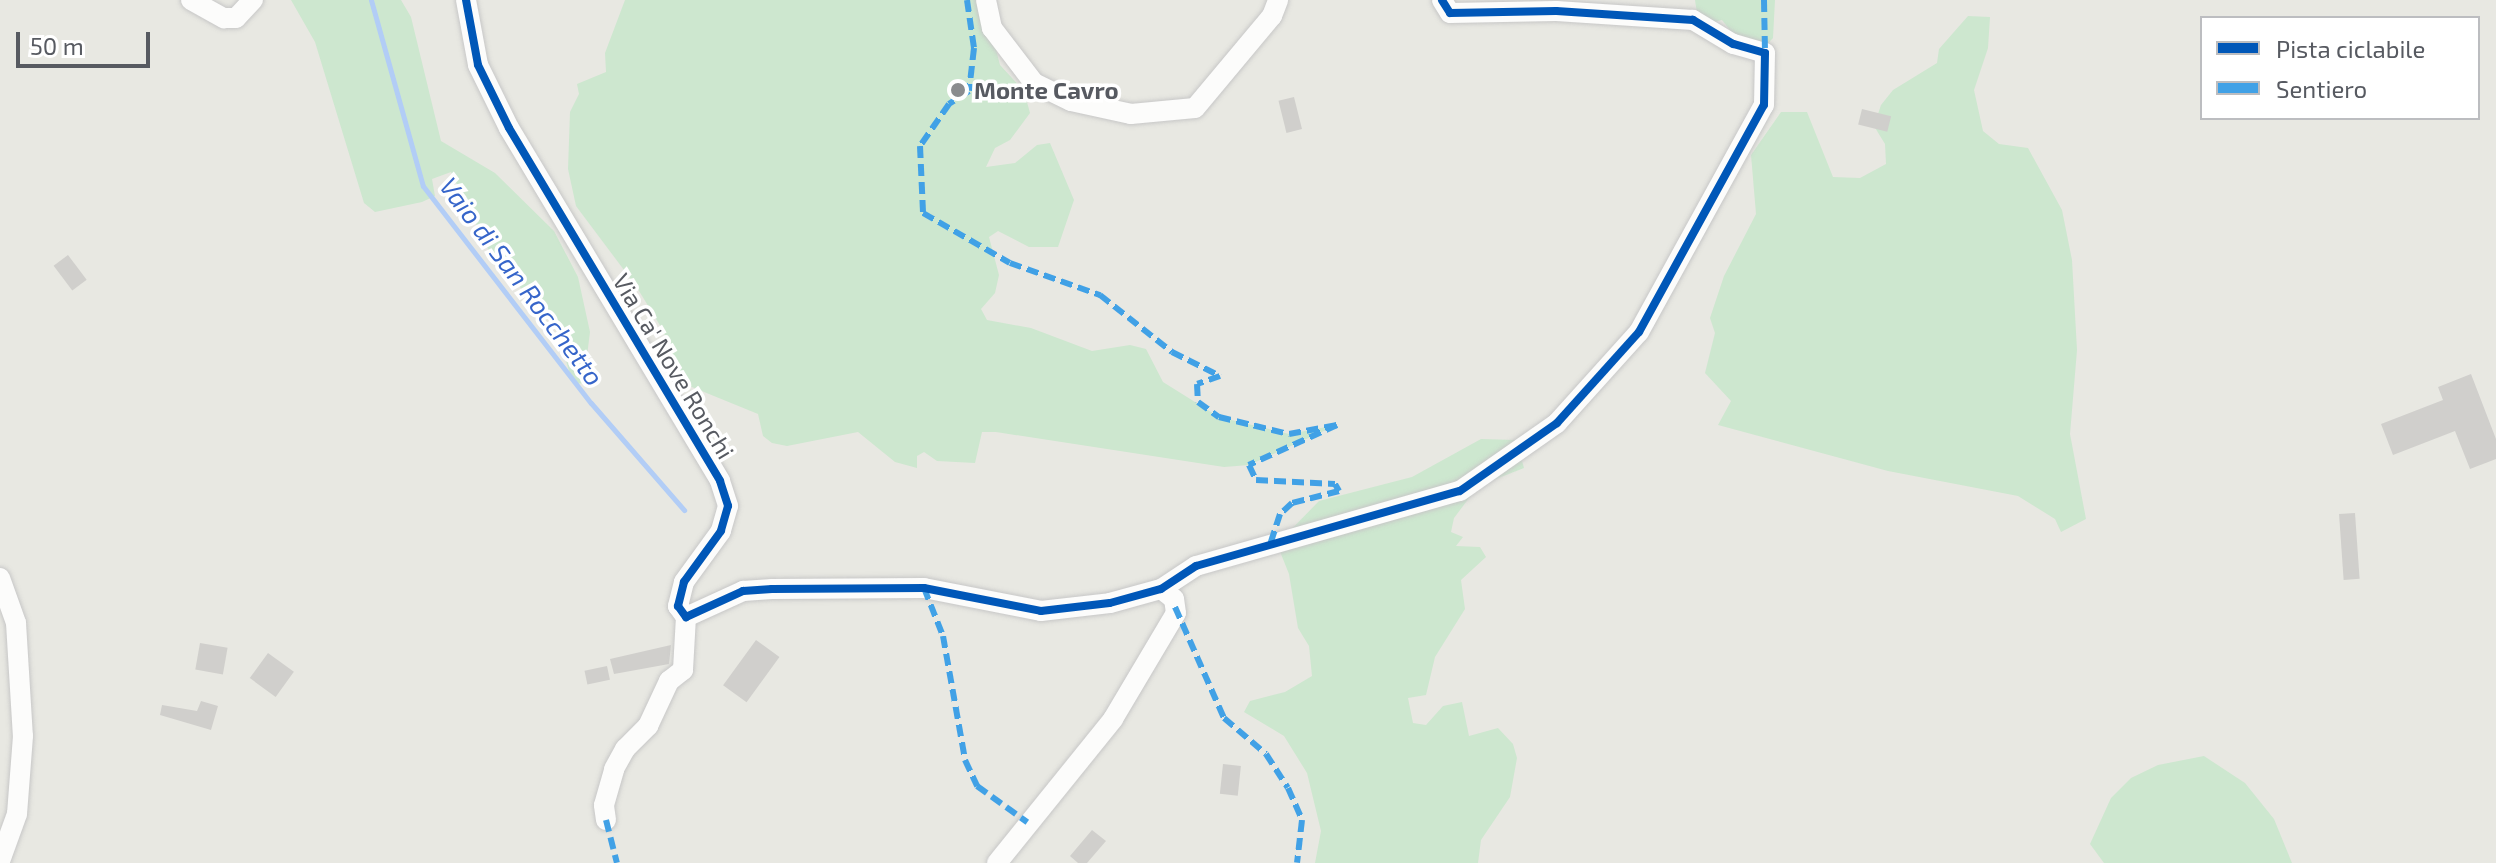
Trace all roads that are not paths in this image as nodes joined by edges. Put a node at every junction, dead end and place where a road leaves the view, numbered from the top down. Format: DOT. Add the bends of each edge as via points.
graph roads {
  1 [pos="191,0"];
  2 [pos="253,0"];
  3 [pos="466,0"];
  4 [pos="986,0"];
  5 [pos="1278,0"];
  6 [pos="1442,0"];
  7 [pos="0,578"];
  8 [pos="1161,589"];
  9 [pos="686,617"];
  10 [pos="606,820"];
  11 [pos="0,861"];
  12 [pos="997,863"];
  1 -- 2 [label="street" via="224,18 236,18"];
  3 -- 9 [label="street, Via Ca' Nove Ronchi" via="478,65 509,128 720,481 728,506 721,531 684,582 678,606"];
  4 -- 5 [label="street" via="992,28 1034,83 1071,101 1131,114 1195,108 1272,16"];
  6 -- 8 [label="street" via="1450,13 1556,11 1693,20 1733,44 1765,53 1764,105 1639,332 1557,423 1460,491 1196,566"];
  7 -- 11 [label="street" via="16,623 23,736 17,814"];
  8 -- 9 [label="street" via="1041,611 924,588 772,589 743,591"];
  8 -- 12 [label="street" via="1174,599 1176,613 1113,719"];
  9 -- 10 [label="street, Via Ca' Nove Ronchi" via="683,670 669,681 648,726 614,769 604,805"];
}
